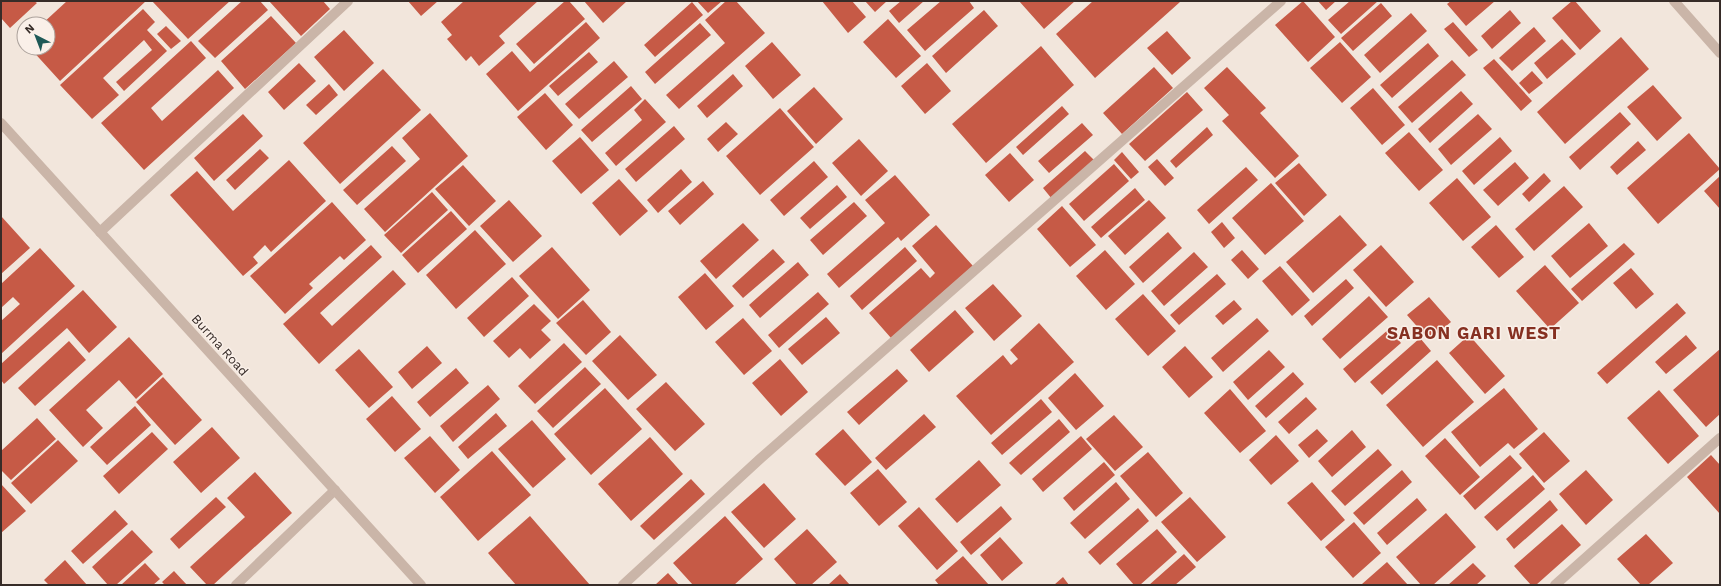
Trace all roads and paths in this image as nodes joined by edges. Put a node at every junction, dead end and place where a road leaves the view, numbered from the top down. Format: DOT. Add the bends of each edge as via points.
graph roads {
  1 [pos="348,1"];
  2 [pos="1281,1"];
  3 [pos="1674,1"];
  4 [pos="1720,53"];
  5 [pos="1,123"];
  6 [pos="100,232"];
  7 [pos="1720,438"];
  8 [pos="335,490"];
  9 [pos="236,585"];
  10 [pos="421,585"];
  11 [pos="624,585"];
  12 [pos="1555,585"];
  1 -- 6 [label="street"];
  2 -- 11 [label="street" via="761,458"];
  3 -- 4 [label="street"];
  5 -- 6 [label="street, Burma Road"];
  6 -- 8 [label="street, Burma Road"];
  7 -- 12 [label="street"];
  8 -- 9 [label="street"];
  8 -- 10 [label="street, Burma Road"];
}
